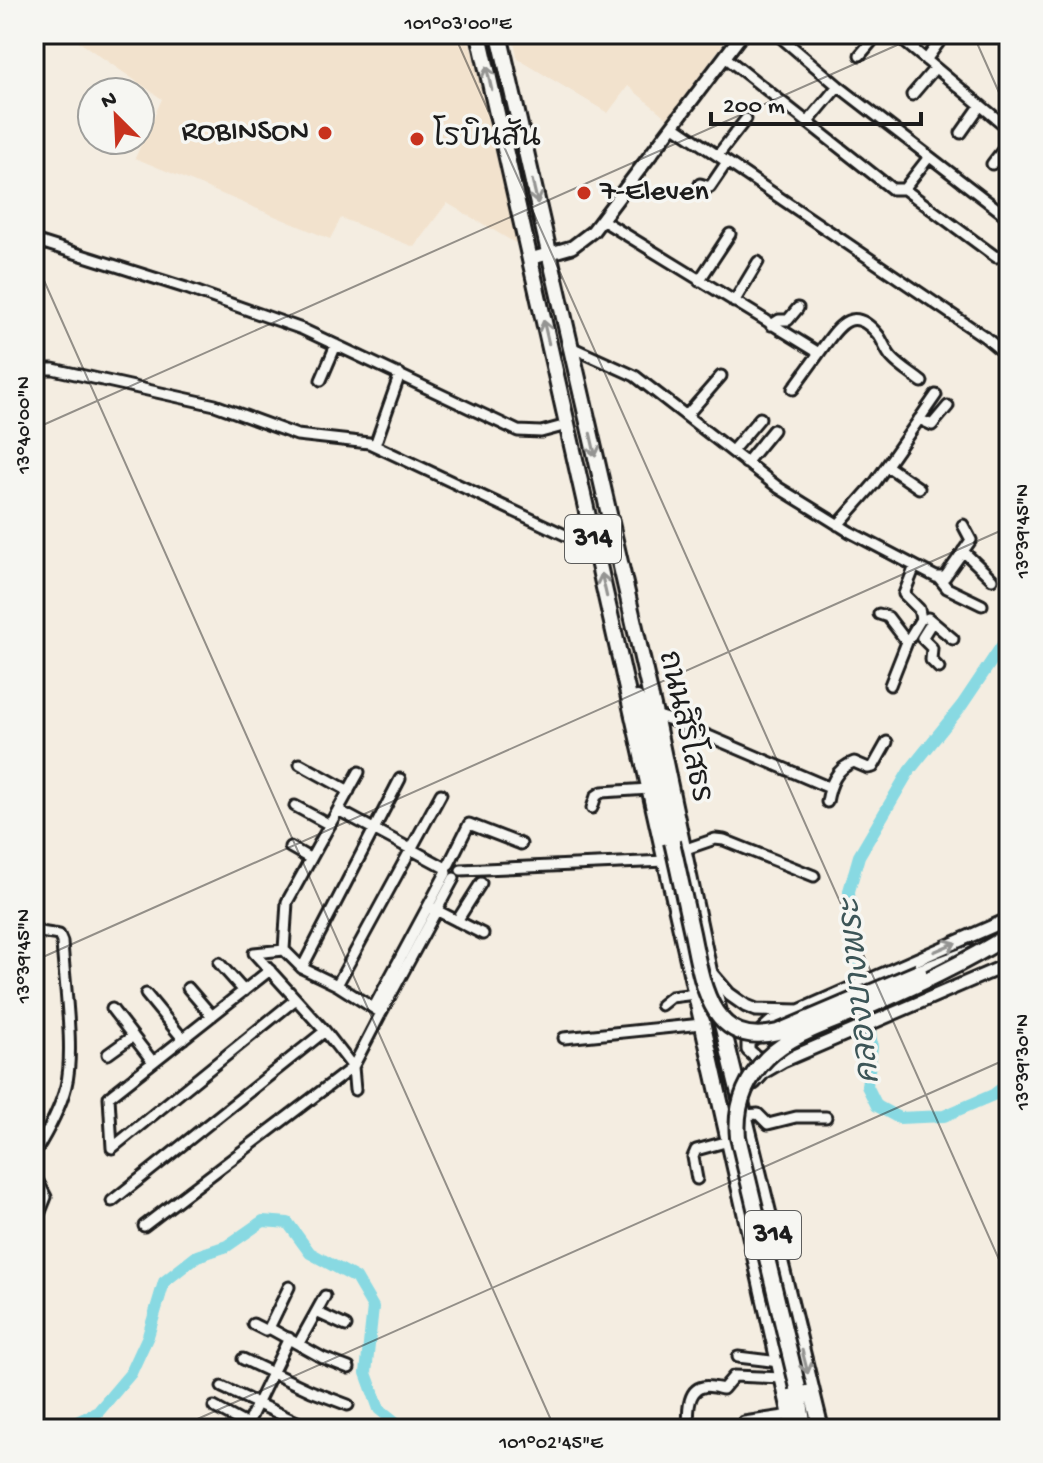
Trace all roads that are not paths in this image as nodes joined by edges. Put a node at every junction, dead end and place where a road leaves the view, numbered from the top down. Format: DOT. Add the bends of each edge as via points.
graph roads {
  1 [pos="479,34"];
  2 [pos="499,34"];
  3 [pos="742,34"];
  4 [pos="777,34"];
  5 [pos="878,34"];
  6 [pos="895,34"];
  7 [pos="945,34"];
  8 [pos="860,55"];
  9 [pos="725,57"];
  10 [pos="926,60"];
  11 [pos="935,68"];
  12 [pos="838,86"];
  13 [pos="912,95"];
  14 [pos="980,106"];
  15 [pos="746,119"];
  16 [pos="808,122"];
  17 [pos="674,126"];
  18 [pos="1009,129"];
  19 [pos="961,133"];
  20 [pos="1009,142"];
  21 [pos="718,155"];
  22 [pos="929,157"];
  23 [pos="727,162"];
  24 [pos="992,164"];
  25 [pos="700,184"];
  26 [pos="904,189"];
  27 [pos="1009,218"];
  28 [pos="602,220"];
  29 [pos="730,234"];
  30 [pos="34,240"];
  31 [pos="550,255"];
  32 [pos="1009,258"];
  33 [pos="530,259"];
  34 [pos="758,262"];
  35 [pos="699,281"];
  36 [pos="734,302"];
  37 [pos="798,308"];
  38 [pos="771,325"];
  39 [pos="336,345"];
  40 [pos="571,347"];
  41 [pos="819,353"];
  42 [pos="1009,357"];
  43 [pos="34,373"];
  44 [pos="400,374"];
  45 [pos="721,376"];
  46 [pos="321,380"];
  47 [pos="922,382"];
  48 [pos="793,389"];
  49 [pos="936,395"];
  50 [pos="948,406"];
  51 [pos="687,415"];
  52 [pos="760,418"];
  53 [pos="919,419"];
  54 [pos="567,425"];
  55 [pos="773,430"];
  56 [pos="375,445"];
  57 [pos="732,451"];
  58 [pos="746,463"];
  59 [pos="887,466"];
  60 [pos="919,488"];
  61 [pos="838,525"];
  62 [pos="963,525"];
  63 [pos="595,549"];
  64 [pos="963,551"];
  65 [pos="915,566"];
  66 [pos="939,578"];
  67 [pos="992,579"];
  68 [pos="982,605"];
  69 [pos="921,612"];
  70 [pos="879,614"];
  71 [pos="932,622"];
  72 [pos="613,624"];
  73 [pos="953,639"];
  74 [pos="907,642"];
  75 [pos="939,668"];
  76 [pos="890,685"];
  77 [pos="655,715"];
  78 [pos="887,742"];
  79 [pos="300,764"];
  80 [pos="359,772"];
  81 [pos="400,779"];
  82 [pos="830,788"];
  83 [pos="649,789"];
  84 [pos="349,791"];
  85 [pos="441,794"];
  86 [pos="827,802"];
  87 [pos="295,806"];
  88 [pos="592,808"];
  89 [pos="338,810"];
  90 [pos="330,825"];
  91 [pos="373,829"];
  92 [pos="521,844"];
  93 [pos="678,846"];
  94 [pos="290,847"];
  95 [pos="411,848"];
  96 [pos="311,859"];
  97 [pos="666,861"];
  98 [pos="451,870"];
  99 [pos="814,876"];
  100 [pos="481,883"];
  101 [pos="431,908"];
  102 [pos="1009,919"];
  103 [pos="457,921"];
  104 [pos="34,931"];
  105 [pos="483,934"];
  106 [pos="1009,935"];
  107 [pos="1009,943"];
  108 [pos="284,950"];
  109 [pos="219,963"];
  110 [pos="1009,964"];
  111 [pos="302,968"];
  112 [pos="270,970"];
  113 [pos="709,971"];
  114 [pos="337,985"];
  115 [pos="188,988"];
  116 [pos="244,991"];
  117 [pos="146,994"];
  118 [pos="695,994"];
  119 [pos="296,999"];
  120 [pos="661,1005"];
  121 [pos="112,1009"];
  122 [pos="378,1010"];
  123 [pos="799,1011"];
  124 [pos="212,1016"];
  125 [pos="702,1024"];
  126 [pos="325,1031"];
  127 [pos="133,1036"];
  128 [pos="564,1038"];
  129 [pos="183,1039"];
  130 [pos="726,1042"];
  131 [pos="707,1044"];
  132 [pos="807,1052"];
  133 [pos="108,1054"];
  134 [pos="153,1062"];
  135 [pos="353,1067"];
  136 [pos="733,1067"];
  137 [pos="714,1074"];
  138 [pos="355,1090"];
  139 [pos="743,1113"];
  140 [pos="826,1117"];
  141 [pos="729,1141"];
  142 [pos="34,1154"];
  143 [pos="34,1174"];
  144 [pos="697,1179"];
  145 [pos="112,1201"];
  146 [pos="144,1226"];
  147 [pos="34,1227"];
  148 [pos="289,1287"];
  149 [pos="325,1296"];
  150 [pos="316,1312"];
  151 [pos="253,1324"];
  152 [pos="346,1326"];
  153 [pos="269,1328"];
  154 [pos="294,1340"];
  155 [pos="738,1357"];
  156 [pos="243,1359"];
  157 [pos="779,1362"];
  158 [pos="349,1368"];
  159 [pos="272,1373"];
  160 [pos="782,1378"];
  161 [pos="222,1387"];
  162 [pos="257,1404"];
  163 [pos="348,1405"];
  164 [pos="214,1407"];
  165 [pos="744,1422"];
  166 [pos="793,1422"];
  167 [pos="250,1428"];
  168 [pos="312,1429"];
  169 [pos="689,1429"];
  170 [pos="804,1429"];
  171 [pos="821,1429"];
  33 -- 1 [label="highway, ถนนสิริโสธร / 314, one-way"];
  2 -- 31 [label="highway, ถนนสิริโสธร / 314, one-way"];
  3 -- 9 [label="main road"];
  4 -- 12 [label="street"];
  5 -- 8 [label="street"];
  6 -- 10 [label="street"];
  7 -- 10 [label="street"];
  9 -- 16 [label="street"];
  9 -- 17 [label="main road"];
  10 -- 11 [label="street"];
  11 -- 13 [label="street"];
  11 -- 14 [label="street"];
  12 -- 16 [label="street"];
  12 -- 22 [label="street"];
  14 -- 18 [label="street"];
  14 -- 19 [label="street"];
  15 -- 21 [label="street"];
  16 -- 26 [label="street" via="892,189"];
  17 -- 21 [label="street"];
  17 -- 28 [label="main road"];
  20 -- 24 [label="street"];
  21 -- 23 [label="street"];
  22 -- 26 [label="street"];
  22 -- 27 [label="street"];
  23 -- 25 [label="street" via="710,187"];
  23 -- 42 [label="street"];
  26 -- 32 [label="street" via="996,257"];
  28 -- 31 [label="main road" via="582,241"];
  28 -- 35 [label="street"];
  29 -- 35 [label="street"];
  30 -- 39 [label="street" via="186,288"];
  31 -- 33 [label="main road"];
  31 -- 40 [label="highway, ถนนสิริโสธร / 314"];
  54 -- 33 [label="highway, ถนนสิริโสธร / 314, one-way"];
  34 -- 36 [label="street"];
  35 -- 36 [label="street"];
  36 -- 38 [label="street"];
  37 -- 38 [label="street" via="788,320"];
  38 -- 41 [label="street"];
  39 -- 44 [label="street"];
  39 -- 46 [label="street"];
  40 -- 51 [label="street" via="635,376"];
  40 -- 77 [label="highway, ถนนสิริโสธร / 314, one-way"];
  41 -- 47 [label="street" via="839,326 857,319"];
  41 -- 48 [label="street"];
  43 -- 56 [label="street" via="53,369 215,405 297,435"];
  44 -- 54 [label="street" via="518,431"];
  44 -- 56 [label="street"];
  45 -- 51 [label="street"];
  49 -- 53 [label="street"];
  50 -- 53 [label="street" via="932,425"];
  51 -- 57 [label="street"];
  52 -- 57 [label="street"];
  53 -- 59 [label="street"];
  54 -- 63 [label="highway, ถนนสิริโสธร / 314"];
  55 -- 58 [label="street"];
  56 -- 63 [label="street"];
  57 -- 58 [label="street"];
  58 -- 61 [label="street"];
  59 -- 60 [label="street"];
  59 -- 61 [label="street"];
  61 -- 65 [label="street"];
  62 -- 64 [label="street" via="971,537"];
  72 -- 63 [label="highway, ถนนสิริโสธร / 314, one-way"];
  64 -- 66 [label="street"];
  64 -- 67 [label="street"];
  65 -- 66 [label="street"];
  65 -- 69 [label="street" via="904,594"];
  66 -- 68 [label="street" via="947,588"];
  69 -- 71 [label="street"];
  69 -- 74 [label="street"];
  70 -- 74 [label="street" via="888,617"];
  71 -- 73 [label="street"];
  71 -- 75 [label="street" via="922,638"];
  72 -- 83 [label="highway, ถนนสิริโสธร / 314"];
  72 -- 93 [label="highway"];
  74 -- 76 [label="street"];
  77 -- 82 [label="street"];
  77 -- 93 [label="highway, ถนนสิริโสธร / 314"];
  78 -- 82 [label="street" via="873,767 850,762"];
  79 -- 84 [label="street"];
  80 -- 84 [label="street"];
  81 -- 91 [label="street"];
  82 -- 86 [label="street"];
  83 -- 88 [label="street" via="602,792"];
  83 -- 97 [label="highway, ถนนสิริโสธร / 314"];
  84 -- 89 [label="street"];
  85 -- 95 [label="street"];
  87 -- 90 [label="street"];
  89 -- 90 [label="street"];
  89 -- 91 [label="street"];
  90 -- 96 [label="street"];
  91 -- 95 [label="street"];
  91 -- 111 [label="street"];
  92 -- 98 [label="street" via="469,824"];
  93 -- 99 [label="street" via="724,840"];
  93 -- 107 [label="highway, bridge" via="706,991 720,1018 738,1031 760,1036 778,1032 919,972"];
  93 -- 113 [label="highway, ถนนสิริโสธร / 314"];
  94 -- 96 [label="street"];
  95 -- 98 [label="street"];
  95 -- 114 [label="street"];
  96 -- 108 [label="street" via="287,902"];
  97 -- 98 [label="street"];
  97 -- 118 [label="highway, ถนนสิริโสธร / 314"];
  98 -- 101 [label="street"];
  100 -- 103 [label="street"];
  101 -- 103 [label="street"];
  101 -- 122 [label="street"];
  123 -- 102 [label="main road, one-way"];
  103 -- 105 [label="street"];
  104 -- 142 [label="street" via="59,935 62,942 69,1063 62,1098"];
  106 -- 170 [label="highway, bridge" via="955,967 783,1045 744,1090 738,1137"];
  108 -- 111 [label="street"];
  108 -- 112 [label="street" via="254,953"];
  109 -- 116 [label="street"];
  110 -- 132 [label="main road"];
  111 -- 114 [label="street"];
  112 -- 116 [label="street"];
  112 -- 119 [label="street"];
  113 -- 123 [label="main road" via="746,1006"];
  113 -- 130 [label="highway, ถนนสิริโสธร / 314"];
  114 -- 122 [label="street"];
  115 -- 124 [label="street"];
  116 -- 124 [label="street"];
  117 -- 129 [label="street"];
  118 -- 120 [label="street" via="671,997"];
  118 -- 125 [label="highway, ถนนสิริโสธร / 314"];
  119 -- 126 [label="street"];
  119 -- 134 [label="street" via="112,1148 109,1097"];
  121 -- 127 [label="street"];
  122 -- 135 [label="street"];
  123 -- 132 [label="main road" via="758,1031 748,1050 764,1059"];
  124 -- 129 [label="street"];
  125 -- 128 [label="street"];
  125 -- 131 [label="highway, ถนนสิริโสธร / 314"];
  126 -- 135 [label="street"];
  126 -- 145 [label="street"];
  127 -- 133 [label="street"];
  127 -- 134 [label="street"];
  129 -- 134 [label="street"];
  130 -- 131 [label="highway" via="716,1049"];
  130 -- 136 [label="highway, ถนนสิริโสธร / 314"];
  131 -- 137 [label="highway, ถนนสิริโสธร / 314"];
  132 -- 139 [label="main road" via="764,1072 753,1084"];
  135 -- 138 [label="street"];
  135 -- 146 [label="street"];
  136 -- 137 [label="highway" via="723,1065"];
  136 -- 139 [label="highway, ถนนสิริโสธร / 314"];
  137 -- 141 [label="highway, ถนนสิริโสธร / 314"];
  139 -- 140 [label="street" via="758,1114 768,1124"];
  139 -- 171 [label="highway, ถนนสิริโสธร / 314, one-way"];
  141 -- 144 [label="street" via="696,1150"];
  141 -- 157 [label="highway, ถนนสิริโสธร / 314"];
  143 -- 147 [label="street" via="46,1197"];
  148 -- 153 [label="street"];
  149 -- 150 [label="street"];
  150 -- 152 [label="street"];
  150 -- 154 [label="street"];
  151 -- 153 [label="street"];
  153 -- 154 [label="street"];
  154 -- 158 [label="street"];
  154 -- 159 [label="street"];
  155 -- 157 [label="street"];
  156 -- 159 [label="street"];
  157 -- 160 [label="highway, ถนนสิริโสธร / 314"];
  159 -- 162 [label="street"];
  159 -- 163 [label="street"];
  160 -- 166 [label="highway, ถนนสิริโสธร / 314"];
  160 -- 169 [label="street" via="737,1375 723,1389 697,1389 688,1408"];
  161 -- 162 [label="street"];
  162 -- 167 [label="street"];
  162 -- 168 [label="street"];
  164 -- 167 [label="street"];
  165 -- 166 [label="street"];
}
